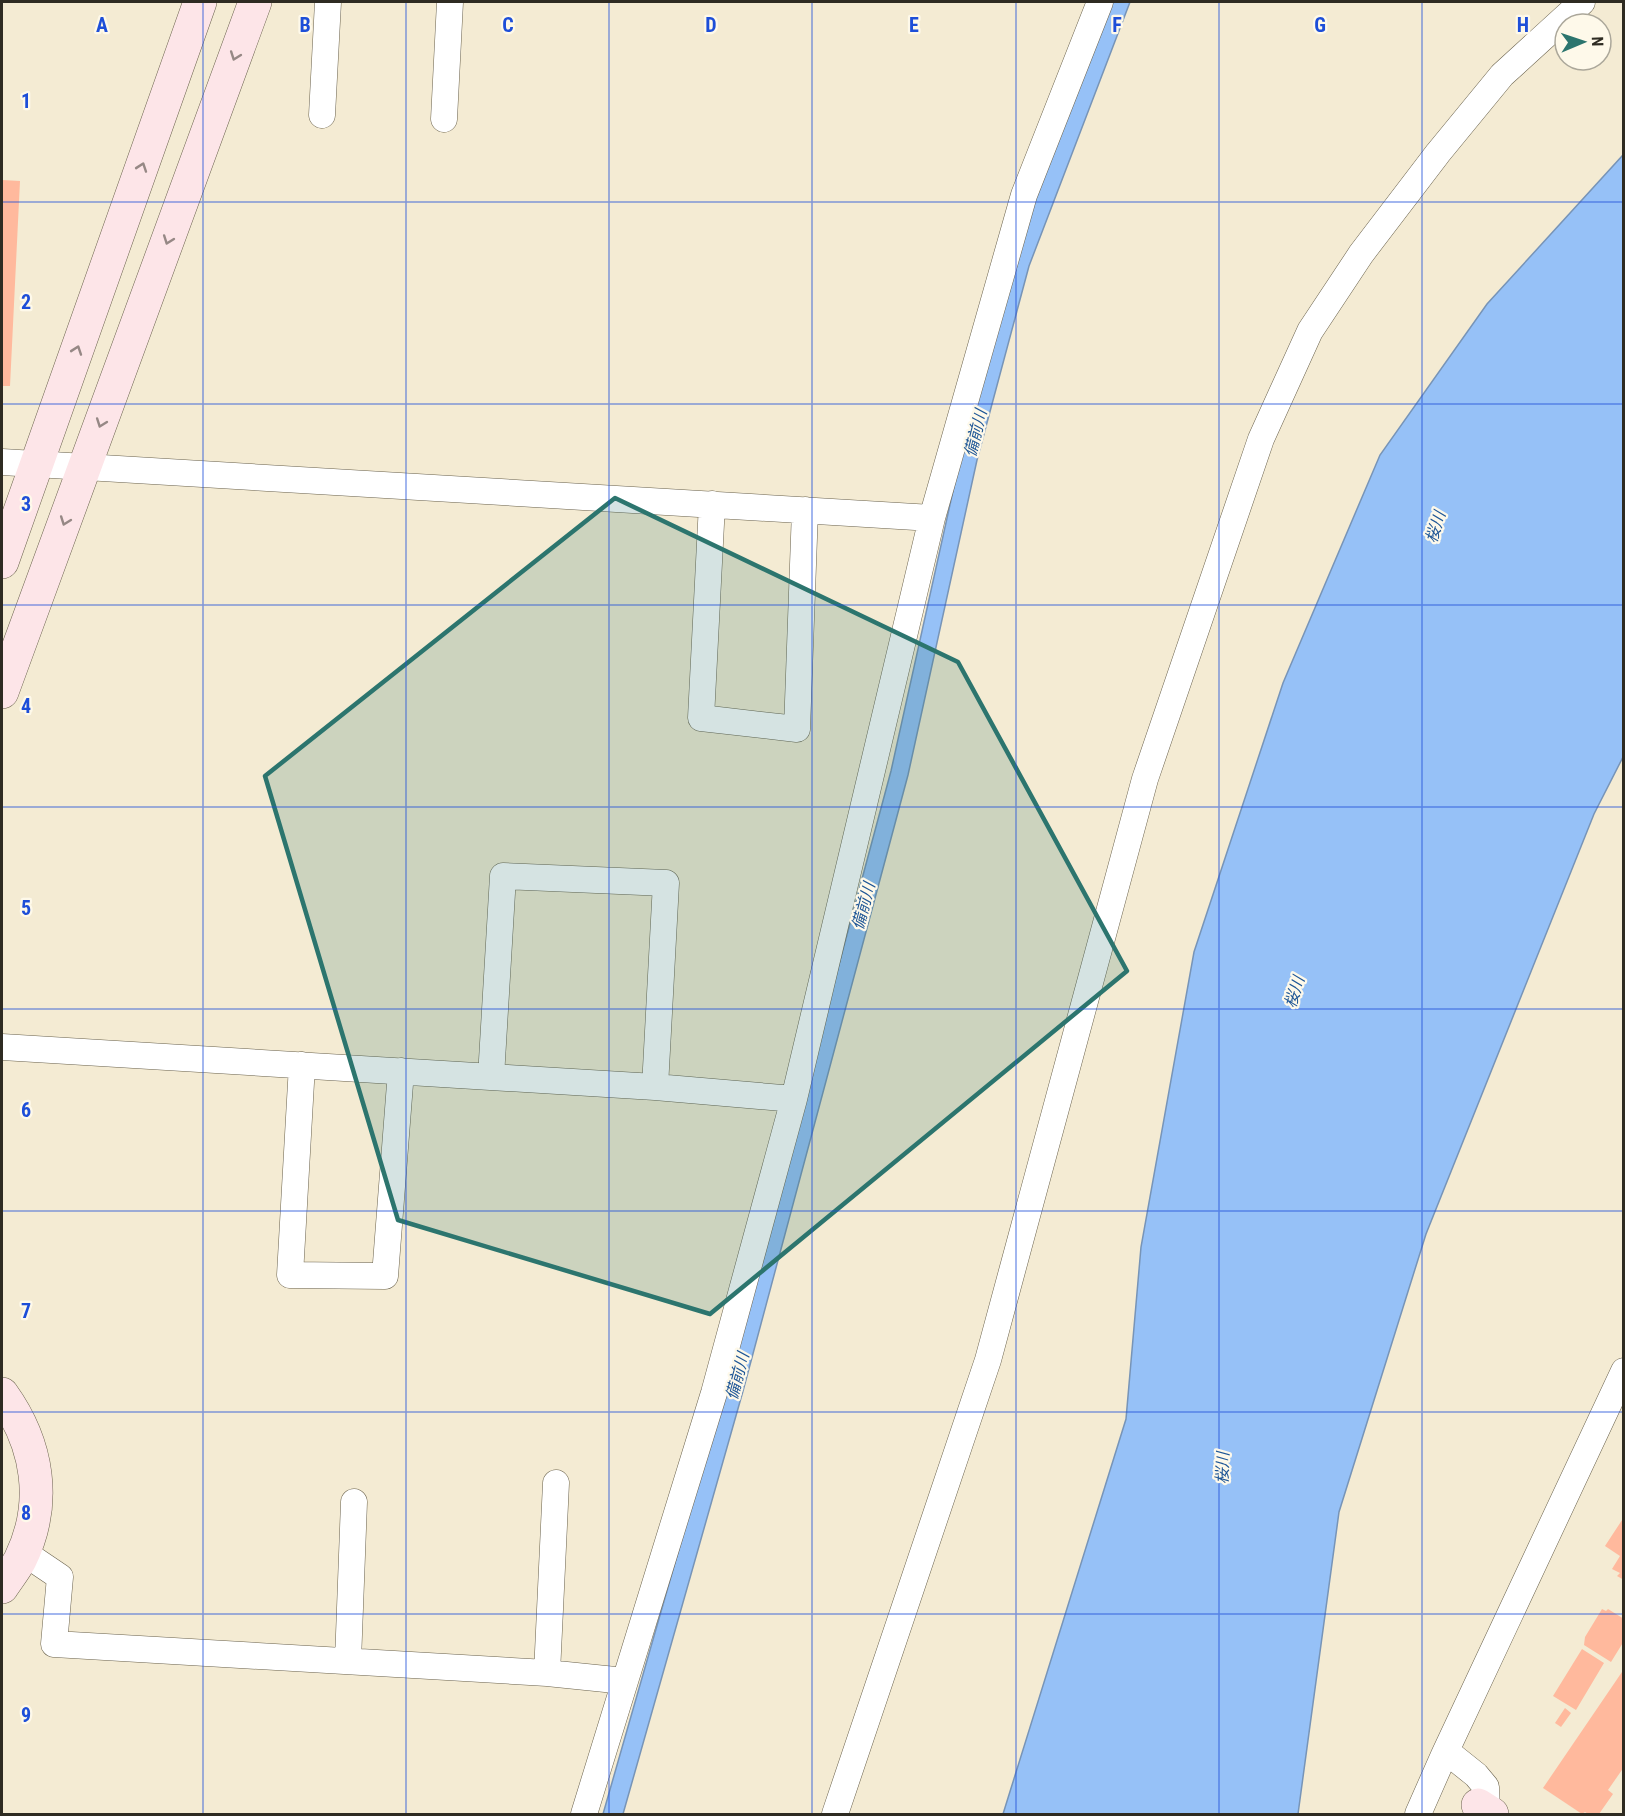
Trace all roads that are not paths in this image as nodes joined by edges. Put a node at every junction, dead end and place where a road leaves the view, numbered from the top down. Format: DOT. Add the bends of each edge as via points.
graph roads {
  1 [pos="200,2"];
  2 [pos="255,2"];
  3 [pos="328,2"];
  4 [pos="450,2"];
  5 [pos="1100,2"];
  6 [pos="1582,2"];
  7 [pos="322,115"];
  8 [pos="444,119"];
  9 [pos="2,462"];
  10 [pos="36,465"];
  11 [pos="85,466"];
  12 [pos="712,504"];
  13 [pos="805,510"];
  14 [pos="932,518"];
  15 [pos="2,562"];
  16 [pos="2,692"];
  17 [pos="2,1047"];
  18 [pos="302,1065"];
  19 [pos="401,1071"];
  20 [pos="491,1077"];
  21 [pos="655,1087"];
  22 [pos="794,1100"];
  23 [pos="1623,1371"];
  24 [pos="2,1394"];
  25 [pos="556,1483"];
  26 [pos="354,1502"];
  27 [pos="23,1552"];
  28 [pos="2,1587"];
  29 [pos="348,1661"];
  30 [pos="548,1672"];
  31 [pos="625,1681"];
  32 [pos="1446,1751"];
  33 [pos="1481,1811"];
  34 [pos="584,1815"];
  35 [pos="835,1815"];
  36 [pos="1418,1815"];
  10 -- 1 [label="street, one-way"];
  2 -- 11 [label="street, one-way"];
  3 -- 7 [label="street"];
  4 -- 8 [label="street"];
  5 -- 14 [label="street" via="1024,195"];
  6 -- 35 [label="street" via="1502,75 1360,254 1310,331 1261,439 1145,779 988,1360"];
  9 -- 10 [label="street"];
  10 -- 11 [label="street"];
  10 -- 15 [label="street"];
  11 -- 12 [label="street"];
  11 -- 16 [label="street, one-way"];
  12 -- 13 [label="street"];
  12 -- 13 [label="street" via="701,718 797,729"];
  13 -- 14 [label="street"];
  14 -- 22 [label="street"];
  17 -- 18 [label="street"];
  18 -- 19 [label="street"];
  18 -- 19 [label="street" via="290,1275 385,1276"];
  19 -- 20 [label="street"];
  20 -- 21 [label="street"];
  20 -- 21 [label="street" via="503,876 666,883"];
  21 -- 22 [label="street"];
  22 -- 31 [label="street" via="714,1393"];
  23 -- 32 [label="street"];
  24 -- 27 [label="street" via="29,1443 37,1480 35,1518"];
  25 -- 30 [label="street"];
  26 -- 29 [label="street"];
  27 -- 28 [label="street"];
  27 -- 29 [label="street" via="60,1577 54,1644"];
  29 -- 30 [label="street"];
  30 -- 31 [label="street"];
  31 -- 34 [label="street"];
  32 -- 33 [label="street" via="1486,1787"];
  32 -- 36 [label="street"];
}
